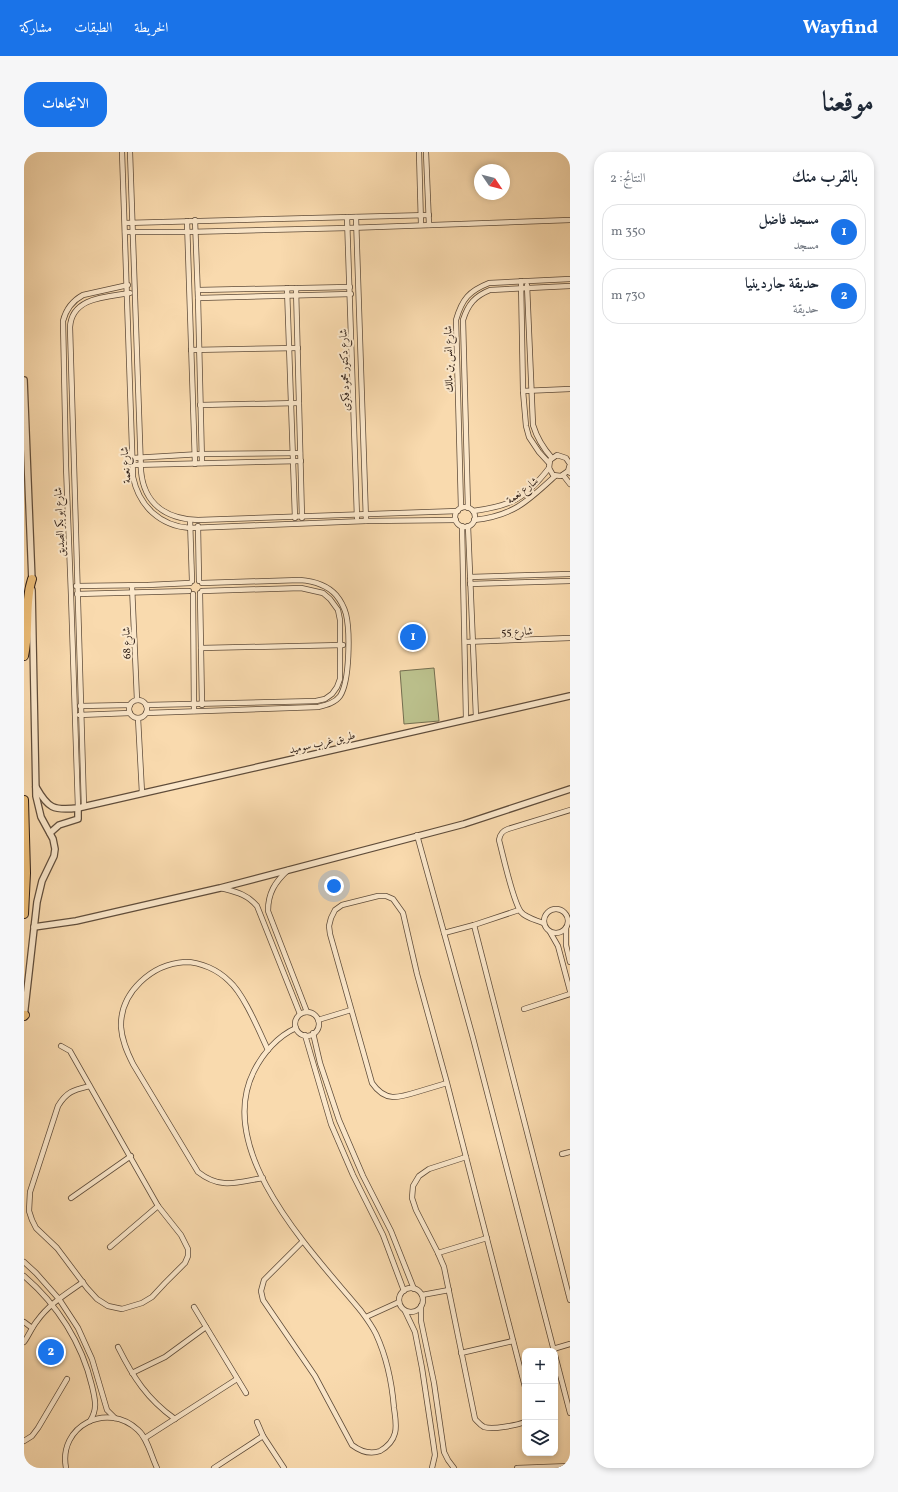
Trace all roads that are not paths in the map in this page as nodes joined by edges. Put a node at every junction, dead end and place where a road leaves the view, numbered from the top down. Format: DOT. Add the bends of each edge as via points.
graph roads {
  1 [pos="122,152"];
  2 [pos="130,152"];
  3 [pos="419,152"];
  4 [pos="426,152"];
  5 [pos="428,215"];
  6 [pos="421,216"];
  7 [pos="347,217"];
  8 [pos="356,217"];
  9 [pos="195,220"];
  10 [pos="570,220"];
  11 [pos="187,221"];
  12 [pos="132,223"];
  13 [pos="125,224"];
  14 [pos="421,225"];
  15 [pos="429,225"];
  16 [pos="356,227"];
  17 [pos="348,228"];
  18 [pos="125,232"];
  19 [pos="132,232"];
  20 [pos="187,232"];
  21 [pos="195,232"];
  22 [pos="570,279"];
  23 [pos="521,281"];
  24 [pos="527,281"];
  25 [pos="134,284"];
  26 [pos="127,285"];
  27 [pos="570,286"];
  28 [pos="350,287"];
  29 [pos="287,288"];
  30 [pos="296,288"];
  31 [pos="521,288"];
  32 [pos="528,288"];
  33 [pos="198,290"];
  34 [pos="134,293"];
  35 [pos="128,294"];
  36 [pos="351,294"];
  37 [pos="287,295"];
  38 [pos="296,295"];
  39 [pos="198,298"];
  40 [pos="298,348"];
  41 [pos="199,349"];
  42 [pos="289,349"];
  43 [pos="191,350"];
  44 [pos="361,358"];
  45 [pos="352,359"];
  46 [pos="24,380"];
  47 [pos="570,389"];
  48 [pos="531,390"];
  49 [pos="524,391"];
  50 [pos="458,393"];
  51 [pos="465,393"];
  52 [pos="299,403"];
  53 [pos="291,404"];
  54 [pos="200,405"];
  55 [pos="292,453"];
  56 [pos="300,453"];
  57 [pos="202,454"];
  58 [pos="195,455"];
  59 [pos="568,457"];
  60 [pos="133,458"];
  61 [pos="140,458"];
  62 [pos="552,458"];
  63 [pos="301,461"];
  64 [pos="293,462"];
  65 [pos="202,463"];
  66 [pos="195,464"];
  67 [pos="133,465"];
  68 [pos="140,465"];
  69 [pos="549,466"];
  70 [pos="570,469"];
  71 [pos="564,475"];
  72 [pos="556,476"];
  73 [pos="570,484"];
  74 [pos="459,509"];
  75 [pos="471,510"];
  76 [pos="357,514"];
  77 [pos="366,514"];
  78 [pos="302,516"];
  79 [pos="295,517"];
  80 [pos="190,520"];
  81 [pos="198,520"];
  82 [pos="456,520"];
  83 [pos="474,520"];
  84 [pos="366,521"];
  85 [pos="358,522"];
  86 [pos="302,523"];
  87 [pos="295,524"];
  88 [pos="462,526"];
  89 [pos="468,526"];
  90 [pos="190,528"];
  91 [pos="198,528"];
  92 [pos="570,574"];
  93 [pos="32,579"];
  94 [pos="463,580"];
  95 [pos="470,580"];
  96 [pos="570,581"];
  97 [pos="191,582"];
  98 [pos="200,582"];
  99 [pos="71,586"];
  100 [pos="78,586"];
  101 [pos="132,586"];
  102 [pos="201,592"];
  103 [pos="191,593"];
  104 [pos="78,594"];
  105 [pos="133,594"];
  106 [pos="72,595"];
  107 [pos="570,638"];
  108 [pos="465,642"];
  109 [pos="472,642"];
  110 [pos="340,645"];
  111 [pos="348,645"];
  112 [pos="201,648"];
  113 [pos="24,656"];
  114 [pos="340,674"];
  115 [pos="347,674"];
  116 [pos="570,696"];
  117 [pos="137,700"];
  118 [pos="303,701"];
  119 [pos="194,704"];
  120 [pos="202,704"];
  121 [pos="130,705"];
  122 [pos="146,705"];
  123 [pos="75,706"];
  124 [pos="82,706"];
  125 [pos="304,708"];
  126 [pos="194,711"];
  127 [pos="202,711"];
  128 [pos="130,713"];
  129 [pos="146,713"];
  130 [pos="75,715"];
  131 [pos="82,715"];
  132 [pos="476,717"];
  133 [pos="138,718"];
  134 [pos="466,719"];
  135 [pos="36,786"];
  136 [pos="570,789"];
  137 [pos="142,793"];
  138 [pos="24,800"];
  139 [pos="84,807"];
  140 [pos="78,808"];
  141 [pos="570,810"];
  142 [pos="50,833"];
  143 [pos="417,835"];
  144 [pos="289,869"];
  145 [pos="220,888"];
  146 [pos="519,910"];
  147 [pos="568,912"];
  148 [pos="24,914"];
  149 [pos="569,919"];
  150 [pos="544,923"];
  151 [pos="474,925"];
  152 [pos="34,926"];
  153 [pos="566,928"];
  154 [pos="548,931"];
  155 [pos="444,933"];
  156 [pos="570,962"];
  157 [pos="570,991"];
  158 [pos="570,994"];
  159 [pos="524,1009"];
  160 [pos="351,1010"];
  161 [pos="307,1012"];
  162 [pos="300,1014"];
  163 [pos="24,1017"];
  164 [pos="318,1020"];
  165 [pos="296,1028"];
  166 [pos="314,1033"];
  167 [pos="305,1035"];
  168 [pos="61,1046"];
  169 [pos="268,1050"];
  170 [pos="447,1083"];
  171 [pos="90,1086"];
  172 [pos="570,1152"];
  173 [pos="562,1154"];
  174 [pos="131,1156"];
  175 [pos="466,1157"];
  176 [pos="263,1178"];
  177 [pos="71,1198"];
  178 [pos="158,1206"];
  179 [pos="487,1238"];
  180 [pos="303,1241"];
  181 [pos="110,1247"];
  182 [pos="438,1253"];
  183 [pos="24,1262"];
  184 [pos="24,1276"];
  185 [pos="83,1282"];
  186 [pos="414,1289"];
  187 [pos="449,1290"];
  188 [pos="404,1291"];
  189 [pos="422,1295"];
  190 [pos="59,1299"];
  191 [pos="570,1300"];
  192 [pos="399,1302"];
  193 [pos="52,1304"];
  194 [pos="421,1306"];
  195 [pos="194,1307"];
  196 [pos="405,1311"];
  197 [pos="366,1317"];
  198 [pos="24,1322"];
  199 [pos="206,1327"];
  200 [pos="32,1328"];
  201 [pos="513,1341"];
  202 [pos="24,1342"];
  203 [pos="570,1344"];
  204 [pos="118,1347"];
  205 [pos="553,1348"];
  206 [pos="558,1348"];
  207 [pos="461,1353"];
  208 [pos="558,1365"];
  209 [pos="132,1374"];
  210 [pos="67,1379"];
  211 [pos="237,1379"];
  212 [pos="524,1384"];
  213 [pos="246,1393"];
  214 [pos="569,1401"];
  215 [pos="570,1412"];
  216 [pos="115,1418"];
  217 [pos="175,1419"];
  218 [pos="90,1421"];
  219 [pos="257,1422"];
  220 [pos="522,1423"];
  221 [pos="263,1436"];
  222 [pos="145,1438"];
  223 [pos="24,1441"];
  224 [pos="570,1466"];
  225 [pos="66,1468"];
  226 [pos="157,1468"];
  227 [pos="214,1468"];
  228 [pos="284,1468"];
  229 [pos="432,1468"];
  230 [pos="454,1468"];
  231 [pos="517,1468"];
  1 -- 13 [label="street, شارع نعمة"];
  2 -- 12 [label="street, شارع نعمة"];
  3 -- 6 [label="street"];
  4 -- 5 [label="street"];
  5 -- 6 [label="street"];
  5 -- 15 [label="street"];
  6 -- 8 [label="street"];
  6 -- 14 [label="street"];
  7 -- 8 [label="street"];
  7 -- 9 [label="street"];
  7 -- 17 [label="street, شارع دكتور محمود فكرى"];
  8 -- 16 [label="street, شارع دكتور محمود فكرى"];
  9 -- 11 [label="street"];
  9 -- 21 [label="street"];
  10 -- 15 [label="street"];
  11 -- 12 [label="street"];
  11 -- 20 [label="street"];
  12 -- 13 [label="street"];
  12 -- 19 [label="street, شارع نعمة"];
  13 -- 18 [label="street, شارع نعمة"];
  14 -- 15 [label="street"];
  14 -- 16 [label="street"];
  16 -- 17 [label="street"];
  16 -- 44 [label="street, شارع دكتور محمود فكرى"];
  17 -- 21 [label="street"];
  17 -- 28 [label="street, شارع دكتور محمود فكرى"];
  18 -- 19 [label="street"];
  18 -- 26 [label="street, شارع نعمة"];
  19 -- 20 [label="street"];
  19 -- 25 [label="street, شارع نعمة"];
  20 -- 21 [label="street"];
  20 -- 43 [label="street"];
  21 -- 33 [label="street"];
  22 -- 24 [label="street, شارع انس بن مالك"];
  23 -- 24 [label="street, شارع انس بن مالك"];
  23 -- 31 [label="street"];
  23 -- 50 [label="street, شارع انس بن مالك" via="489,283 477,288 467,296 460,307 456,320"];
  24 -- 32 [label="street"];
  25 -- 26 [label="street, شارع ابو بكر الصديق"];
  25 -- 34 [label="street, شارع نعمة"];
  26 -- 35 [label="street, شارع نعمة"];
  26 -- 99 [label="street, شارع ابو بكر الصديق" via="83,295 68,308 63,321"];
  27 -- 32 [label="street, شارع انس بن مالك"];
  28 -- 30 [label="street"];
  28 -- 36 [label="street, شارع دكتور محمود فكرى"];
  29 -- 30 [label="street"];
  29 -- 33 [label="street"];
  29 -- 37 [label="street"];
  30 -- 38 [label="street"];
  31 -- 32 [label="street, شارع انس بن مالك"];
  31 -- 49 [label="street"];
  31 -- 51 [label="street, شارع انس بن مالك" via="490,290 480,294 472,300 466,310 463,320"];
  32 -- 48 [label="street"];
  33 -- 39 [label="street"];
  34 -- 35 [label="street, شارع ابو بكر الصديق"];
  34 -- 61 [label="street, شارع نعمة"];
  35 -- 60 [label="street, شارع نعمة"];
  35 -- 100 [label="street, شارع ابو بكر الصديق" via="86,302 74,312 70,322"];
  36 -- 38 [label="street"];
  36 -- 45 [label="street, شارع دكتور محمود فكرى"];
  37 -- 38 [label="street"];
  37 -- 39 [label="street"];
  37 -- 42 [label="street"];
  38 -- 40 [label="street"];
  39 -- 41 [label="street"];
  40 -- 42 [label="street"];
  40 -- 52 [label="street"];
  41 -- 42 [label="street"];
  41 -- 43 [label="street"];
  41 -- 54 [label="street"];
  42 -- 53 [label="street"];
  43 -- 58 [label="street"];
  44 -- 45 [label="street"];
  44 -- 77 [label="street, شارع دكتور محمود فكرى"];
  45 -- 76 [label="street, شارع دكتور محمود فكرى"];
  46 -- 93 [label="street"];
  47 -- 48 [label="street"];
  48 -- 49 [label="street"];
  48 -- 62 [label="street" via="533,425 543,449"];
  49 -- 69 [label="street" via="529,437"];
  50 -- 51 [label="street"];
  50 -- 74 [label="street, شارع انس بن مالك"];
  51 -- 75 [label="street, شارع انس بن مالك"];
  52 -- 53 [label="street"];
  52 -- 56 [label="street"];
  53 -- 54 [label="street"];
  53 -- 55 [label="street"];
  54 -- 57 [label="street"];
  55 -- 56 [label="street"];
  55 -- 57 [label="street"];
  55 -- 64 [label="street"];
  56 -- 63 [label="street"];
  57 -- 58 [label="street"];
  57 -- 65 [label="street"];
  58 -- 61 [label="street"];
  58 -- 66 [label="street"];
  59 -- 62 [label="street" via="557,455"];
  59 -- 70 [label="street"];
  60 -- 61 [label="street"];
  60 -- 67 [label="street, شارع نعمة"];
  61 -- 68 [label="street, شارع نعمة"];
  62 -- 69 [label="street"];
  63 -- 64 [label="street"];
  63 -- 78 [label="street"];
  64 -- 65 [label="street"];
  64 -- 79 [label="street"];
  65 -- 66 [label="street"];
  66 -- 68 [label="street"];
  67 -- 68 [label="street"];
  67 -- 90 [label="street, شارع نعمة" via="136,489 149,510 166,522"];
  68 -- 80 [label="street, شارع نعمة" via="144,488 153,502 167,514"];
  69 -- 72 [label="street" via="551,473"];
  69 -- 75 [label="street, شارع نعمة" via="530,490 519,498 500,507"];
  70 -- 71 [label="street"];
  71 -- 72 [label="street"];
  71 -- 73 [label="street"];
  72 -- 83 [label="street, شارع نعمة" via="516,508 494,517"];
  74 -- 75 [label="street"];
  74 -- 77 [label="street, شارع نعمة"];
  74 -- 82 [label="street"];
  75 -- 83 [label="street" via="475,516"];
  76 -- 77 [label="street, شارع نعمة"];
  76 -- 78 [label="street, شارع نعمة"];
  76 -- 85 [label="street, شارع دكتور محمود فكرى"];
  77 -- 84 [label="street, شارع دكتور محمود فكرى"];
  78 -- 79 [label="street, شارع نعمة"];
  78 -- 86 [label="street"];
  79 -- 81 [label="street, شارع نعمة"];
  79 -- 87 [label="street"];
  80 -- 81 [label="street, شارع نعمة"];
  80 -- 90 [label="street"];
  81 -- 91 [label="street"];
  82 -- 84 [label="street, شارع نعمة"];
  82 -- 88 [label="street"];
  83 -- 89 [label="street"];
  84 -- 85 [label="street, شارع نعمة"];
  85 -- 86 [label="street, شارع نعمة"];
  86 -- 87 [label="street, شارع نعمة"];
  87 -- 91 [label="street, شارع نعمة"];
  88 -- 89 [label="street"];
  88 -- 94 [label="street"];
  89 -- 95 [label="street"];
  90 -- 91 [label="street, شارع نعمة"];
  90 -- 97 [label="street"];
  91 -- 98 [label="street"];
  92 -- 95 [label="street"];
  93 -- 113 [label="highway" via="25,599"];
  93 -- 135 [label="street"];
  94 -- 95 [label="street"];
  94 -- 108 [label="street"];
  95 -- 96 [label="street"];
  95 -- 109 [label="street"];
  97 -- 98 [label="street"];
  97 -- 101 [label="street"];
  97 -- 103 [label="street" via="188,588"];
  98 -- 102 [label="street"];
  98 -- 111 [label="street" via="315,582 336,596 344,609"];
  99 -- 100 [label="street"];
  99 -- 106 [label="street, شارع ابو بكر الصديق"];
  100 -- 101 [label="street"];
  100 -- 104 [label="street, شارع ابو بكر الصديق"];
  101 -- 105 [label="street, شارع 68"];
  102 -- 103 [label="street"];
  102 -- 110 [label="street" via="295,587 323,593 338,610"];
  102 -- 112 [label="street"];
  103 -- 105 [label="street"];
  103 -- 119 [label="street"];
  104 -- 105 [label="street"];
  104 -- 106 [label="street"];
  104 -- 124 [label="street, شارع ابو بكر الصديق"];
  105 -- 117 [label="street, شارع 68"];
  106 -- 123 [label="street, شارع ابو بكر الصديق"];
  107 -- 109 [label="street, شارع 55"];
  108 -- 109 [label="street, شارع 55"];
  108 -- 134 [label="street"];
  109 -- 132 [label="street"];
  110 -- 111 [label="street"];
  110 -- 112 [label="street"];
  110 -- 114 [label="street"];
  111 -- 115 [label="street"];
  112 -- 120 [label="street"];
  114 -- 115 [label="street"];
  114 -- 118 [label="street" via="337,687 329,697"];
  115 -- 125 [label="street" via="344,687 336,700 323,706"];
  116 -- 132 [label="street, طريق غرب سوميد"];
  117 -- 121 [label="street"];
  117 -- 122 [label="street"];
  118 -- 120 [label="street"];
  118 -- 125 [label="street"];
  119 -- 120 [label="street"];
  119 -- 122 [label="street"];
  119 -- 126 [label="street"];
  120 -- 127 [label="street"];
  121 -- 124 [label="street"];
  121 -- 128 [label="street"];
  122 -- 129 [label="street"];
  123 -- 124 [label="street"];
  123 -- 130 [label="street, شارع ابو بكر الصديق"];
  124 -- 131 [label="street, شارع ابو بكر الصديق"];
  125 -- 127 [label="street"];
  126 -- 127 [label="street"];
  126 -- 129 [label="street"];
  128 -- 131 [label="street"];
  128 -- 133 [label="street"];
  129 -- 133 [label="street"];
  130 -- 131 [label="street"];
  130 -- 140 [label="street, شارع ابو بكر الصديق"];
  131 -- 139 [label="street, شارع ابو بكر الصديق"];
  132 -- 134 [label="street, طريق غرب سوميد"];
  133 -- 137 [label="street"];
  134 -- 137 [label="street, طريق غرب سوميد"];
  135 -- 140 [label="street, طريق غرب سوميد" via="44,800 52,807 63,810"];
  135 -- 142 [label="street" via="38,810"];
  136 -- 143 [label="street" via="477,820"];
  137 -- 139 [label="street, طريق غرب سوميد"];
  138 -- 148 [label="highway"];
  139 -- 140 [label="street, طريق غرب سوميد"];
  140 -- 142 [label="street" via="78,819 63,823"];
  141 -- 146 [label="street" via="504,830 500,836"];
  142 -- 152 [label="street" via="55,852 42,881"];
  143 -- 144 [label="street"];
  143 -- 155 [label="street"];
  144 -- 145 [label="street"];
  144 -- 161 [label="street" via="274,886 268,902 268,911"];
  145 -- 152 [label="street" via="76,921"];
  145 -- 162 [label="street" via="241,893 257,906"];
  146 -- 150 [label="street" via="522,914"];
  146 -- 151 [label="street"];
  147 -- 149 [label="street"];
  147 -- 150 [label="street" via="557,908 550,909 544,917"];
  149 -- 153 [label="street"];
  150 -- 154 [label="street"];
  151 -- 155 [label="street"];
  151 -- 191 [label="street"];
  152 -- 163 [label="street"];
  153 -- 154 [label="street" via="558,933"];
  153 -- 156 [label="street"];
  154 -- 157 [label="street" via="558,946"];
  155 -- 205 [label="street"];
  158 -- 159 [label="street"];
  160 -- 164 [label="street"];
  160 -- 170 [label="street" via="369,1074 377,1090 393,1098"];
  160 -- 170 [label="street" via="330,934 331,918 342,905 386,896 393,899 402,913"];
  161 -- 162 [label="street"];
  161 -- 164 [label="street" via="315,1015"];
  162 -- 165 [label="street" via="295,1022"];
  164 -- 166 [label="street" via="318,1027"];
  165 -- 167 [label="street" via="299,1033"];
  165 -- 169 [label="street" via="280,1038"];
  166 -- 167 [label="street"];
  166 -- 186 [label="street" via="322,1070 339,1120 363,1176 391,1231"];
  167 -- 188 [label="street" via="331,1124 383,1235"];
  168 -- 171 [label="street" via="70,1051"];
  169 -- 176 [label="street" via="251,1078 245,1114 246,1133"];
  169 -- 176 [label="street" via="231,982 218,972 202,965 186,962 166,966 149,974 134,988 124,1006 121,1026 124,1046 198,1172 208,1180 219,1183"];
  170 -- 175 [label="street"];
  171 -- 174 [label="street"];
  171 -- 185 [label="street" via="71,1091 63,1097 58,1106 28,1201 36,1228 57,1248"];
  172 -- 173 [label="street"];
  174 -- 177 [label="street"];
  174 -- 178 [label="street"];
  175 -- 179 [label="street"];
  175 -- 182 [label="street" via="429,1169 419,1176 413,1186 412,1198 416,1210"];
  176 -- 180 [label="street" via="273,1198"];
  178 -- 181 [label="street"];
  178 -- 185 [label="street" via="185,1242 188,1256 185,1263 152,1297 132,1307 122,1309 108,1306 97,1299"];
  179 -- 182 [label="street"];
  179 -- 201 [label="street"];
  180 -- 197 [label="street"];
  180 -- 197 [label="street" via="264,1280 261,1291 263,1300 315,1376 352,1445 367,1453 384,1449 391,1443 395,1431 390,1373 377,1335"];
  182 -- 187 [label="street"];
  183 -- 190 [label="street"];
  184 -- 193 [label="street"];
  185 -- 190 [label="street"];
  186 -- 188 [label="street"];
  186 -- 189 [label="street"];
  187 -- 189 [label="street"];
  187 -- 207 [label="street"];
  188 -- 192 [label="street"];
  189 -- 194 [label="street"];
  190 -- 193 [label="street"];
  190 -- 216 [label="street" via="86,1343 104,1404"];
  192 -- 196 [label="street"];
  192 -- 197 [label="street"];
  193 -- 200 [label="street"];
  193 -- 218 [label="street" via="73,1336 87,1368 96,1404"];
  194 -- 196 [label="street" via="416,1311"];
  194 -- 230 [label="street" via="421,1321 434,1383 444,1452"];
  195 -- 199 [label="street"];
  196 -- 229 [label="street" via="415,1332 422,1368 435,1455"];
  198 -- 200 [label="street"];
  199 -- 209 [label="street" via="165,1357"];
  199 -- 211 [label="street"];
  200 -- 202 [label="street"];
  201 -- 207 [label="street"];
  201 -- 212 [label="street"];
  203 -- 206 [label="street"];
  204 -- 209 [label="street"];
  207 -- 220 [label="street" via="478,1423 490,1428"];
  208 -- 214 [label="street"];
  209 -- 217 [label="street" via="152,1400"];
  210 -- 223 [label="street" via="38,1428"];
  211 -- 213 [label="street"];
  211 -- 217 [label="street"];
  214 -- 215 [label="street"];
  216 -- 218 [label="street" via="98,1418"];
  216 -- 222 [label="street" via="130,1423"];
  217 -- 222 [label="street"];
  218 -- 225 [label="street" via="77,1430 68,1443 65,1452"];
  219 -- 221 [label="street"];
  221 -- 227 [label="street"];
  221 -- 228 [label="street"];
  222 -- 226 [label="street"];
  224 -- 231 [label="street"];
}
